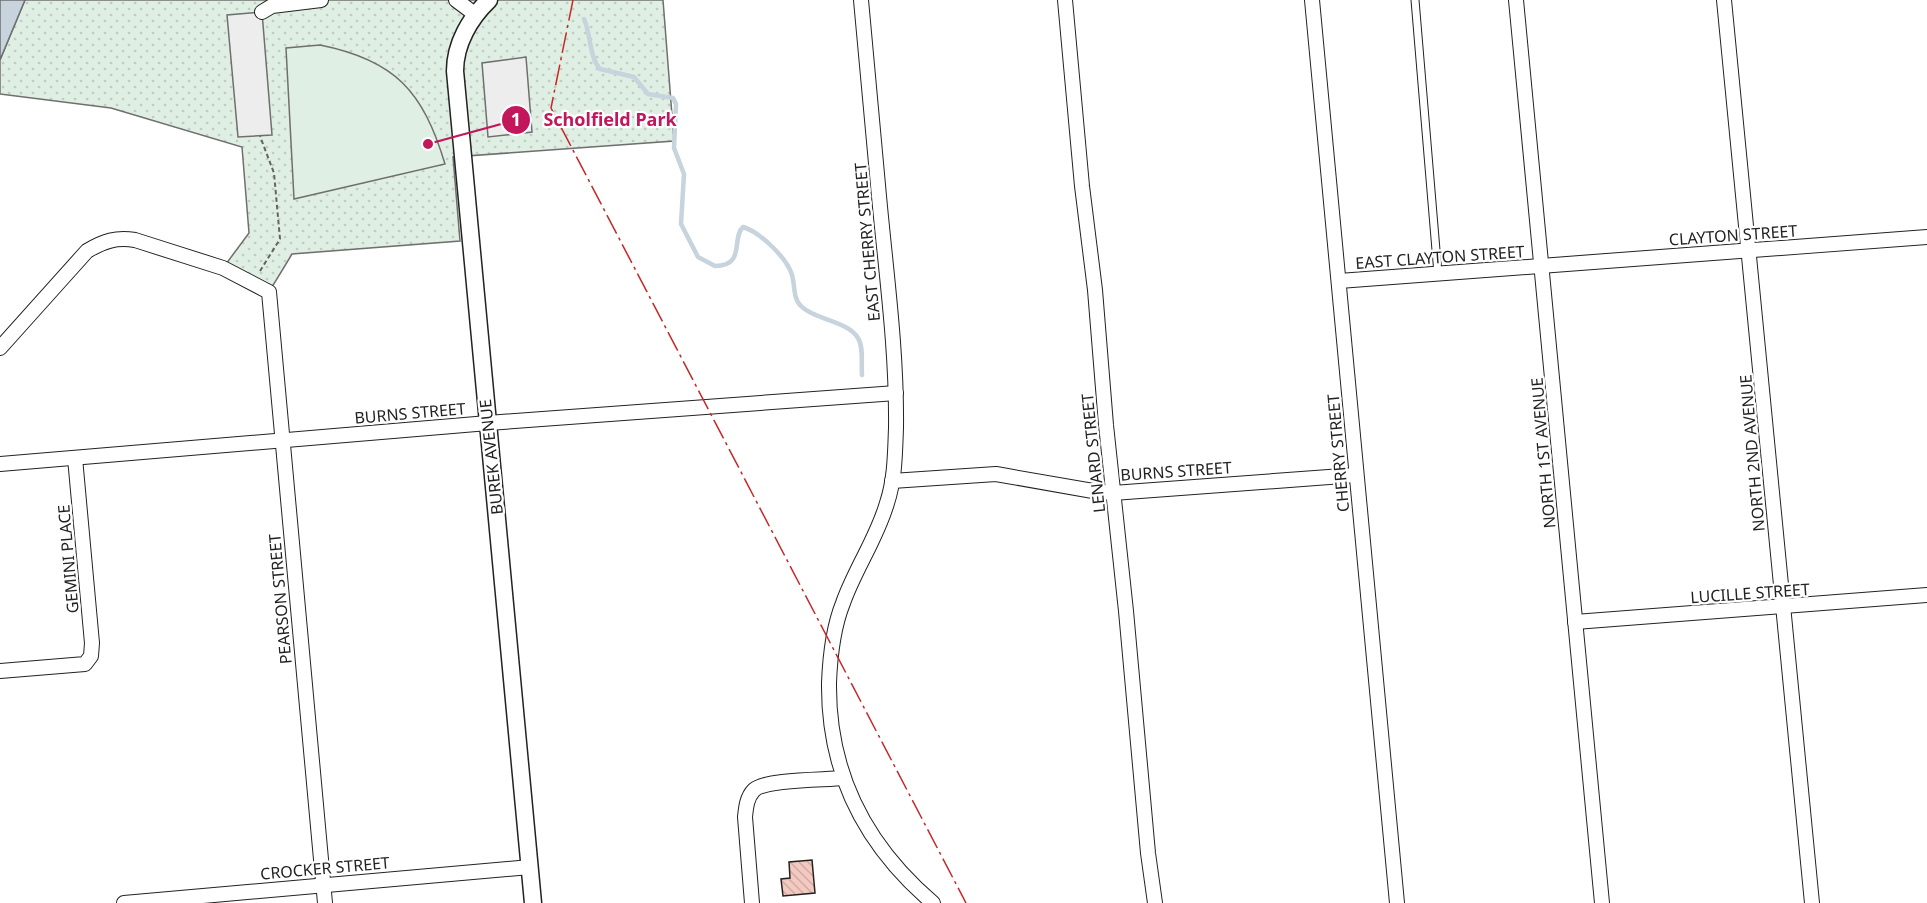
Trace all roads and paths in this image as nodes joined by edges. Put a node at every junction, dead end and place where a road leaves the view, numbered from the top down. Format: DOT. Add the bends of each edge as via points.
graph roads {
  1 [pos="321,0"];
  2 [pos="456,0"];
  3 [pos="489,0"];
  4 [pos="861,0"];
  5 [pos="1065,0"];
  6 [pos="1312,0"];
  7 [pos="1415,0"];
  8 [pos="1516,0"];
  9 [pos="1724,0"];
  10 [pos="262,12"];
  11 [pos="476,15"];
  12 [pos="260,136"];
  13 [pos="1927,237"];
  14 [pos="1748,250"];
  15 [pos="1542,266"];
  16 [pos="1438,274"];
  17 [pos="1339,280"];
  18 [pos="252,283"];
  19 [pos="0,348"];
  20 [pos="896,393"];
  21 [pos="488,423"];
  22 [pos="282,441"];
  23 [pos="75,458"];
  24 [pos="0,464"];
  25 [pos="1356,475"];
  26 [pos="892,481"];
  27 [pos="1113,493"];
  28 [pos="1927,596"];
  29 [pos="1783,607"];
  30 [pos="1575,622"];
  31 [pos="0,670"];
  32 [pos="843,778"];
  33 [pos="530,867"];
  34 [pos="323,885"];
  35 [pos="124,903"];
  36 [pos="325,903"];
  37 [pos="533,903"];
  38 [pos="752,903"];
  39 [pos="933,903"];
  40 [pos="1155,903"];
  41 [pos="1397,903"];
  42 [pos="1602,903"];
  43 [pos="1812,903"];
  1 -- 10 [label="street" via="272,6"];
  2 -- 11 [label="street"];
  3 -- 11 [label="street, BUREK AVENUE"];
  4 -- 20 [label="street, EAST CHERRY STREET"];
  5 -- 27 [label="street, LENARD STREET"];
  6 -- 17 [label="street, CHERRY STREET"];
  7 -- 16 [label="lane"];
  8 -- 15 [label="street, NORTH 1ST AVENUE"];
  9 -- 14 [label="street, NORTH 2ND AVENUE"];
  11 -- 21 [label="street, BUREK AVENUE" via="456,52 455,71"];
  12 -- 18 [label="path" via="274,173 280,239"];
  13 -- 14 [label="street, CLAYTON STREET"];
  14 -- 15 [label="street, CLAYTON STREET"];
  14 -- 29 [label="street, NORTH 2ND AVENUE"];
  15 -- 16 [label="street, EAST CLAYTON STREET"];
  15 -- 30 [label="street, NORTH 1ST AVENUE"];
  16 -- 17 [label="street, EAST CLAYTON STREET"];
  17 -- 25 [label="street, CHERRY STREET"];
  18 -- 19 [label="street" via="223,268 135,240 106,240 87,252"];
  18 -- 22 [label="street, PEARSON STREET" via="269,292"];
  20 -- 21 [label="street, BURNS STREET"];
  20 -- 26 [label="street, EAST CHERRY STREET"];
  21 -- 22 [label="street, BURNS STREET"];
  21 -- 33 [label="street, BUREK AVENUE"];
  22 -- 23 [label="street, BURNS STREET"];
  22 -- 34 [label="street, PEARSON STREET"];
  23 -- 24 [label="street, BURNS STREET"];
  23 -- 31 [label="street, GEMINI PLACE" via="91,656 85,664"];
  25 -- 27 [label="street, BURNS STREET"];
  25 -- 41 [label="street, CHERRY STREET"];
  26 -- 27 [label="street, BURNS STREET" via="996,474"];
  26 -- 32 [label="street, EAST CHERRY STREET" via="885,511 842,604 831,653 831,720"];
  27 -- 40 [label="street, LENARD STREET"];
  28 -- 29 [label="street, LUCILLE STREET"];
  29 -- 30 [label="street, LUCILLE STREET"];
  29 -- 43 [label="street, NORTH 2ND AVENUE"];
  30 -- 42 [label="street, NORTH 1ST AVENUE"];
  32 -- 38 [label="street" via="773,783 752,793 745,817"];
  32 -- 39 [label="street, EAST CHERRY STREET" via="884,853"];
  33 -- 34 [label="street, CROCKER STREET"];
  33 -- 37 [label="street, BUREK AVENUE"];
  34 -- 35 [label="street, CROCKER STREET"];
  34 -- 36 [label="street, PEARSON STREET"];
}
